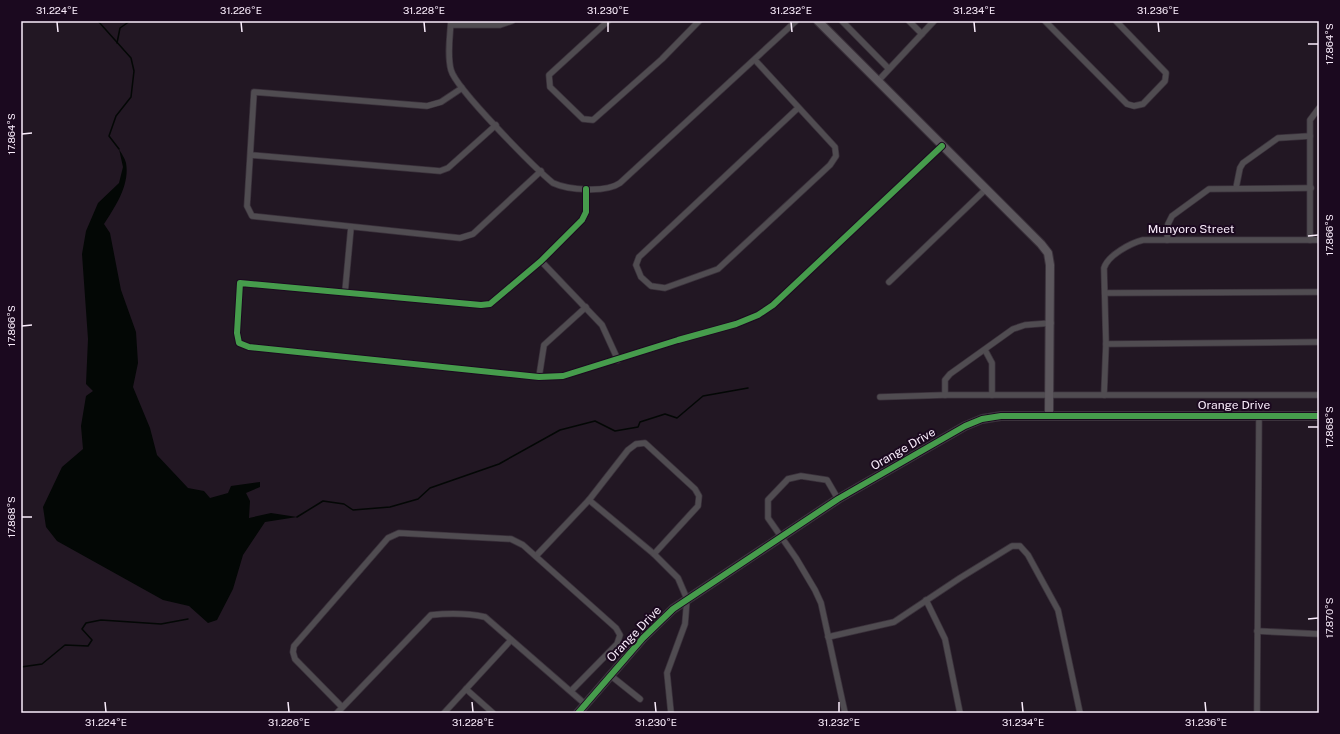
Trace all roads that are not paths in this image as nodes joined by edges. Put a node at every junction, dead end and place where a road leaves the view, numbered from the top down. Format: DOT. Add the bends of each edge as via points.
graph roads {
  1 [pos="512,21"];
  2 [pos="608,21"];
  3 [pos="699,21"];
  4 [pos="796,21"];
  5 [pos="818,21"];
  6 [pos="842,21"];
  7 [pos="909,21"];
  8 [pos="934,21"];
  9 [pos="1044,21"];
  10 [pos="1116,21"];
  11 [pos="451,23"];
  12 [pos="922,34"];
  13 [pos="755,60"];
  14 [pos="888,68"];
  15 [pos="878,81"];
  16 [pos="462,88"];
  17 [pos="798,108"];
  18 [pos="1319,108"];
  19 [pos="496,125"];
  20 [pos="1310,136"];
  21 [pos="942,146"];
  22 [pos="251,155"];
  23 [pos="541,171"];
  24 [pos="1236,188"];
  25 [pos="1311,188"];
  26 [pos="586,189"];
  27 [pos="986,189"];
  28 [pos="351,227"];
  29 [pos="1167,240"];
  30 [pos="1310,240"];
  31 [pos="1319,240"];
  32 [pos="541,260"];
  33 [pos="889,282"];
  34 [pos="345,292"];
  35 [pos="1319,292"];
  36 [pos="1105,293"];
  37 [pos="586,307"];
  38 [pos="1051,323"];
  39 [pos="1319,342"];
  40 [pos="1106,344"];
  41 [pos="985,350"];
  42 [pos="618,360"];
  43 [pos="539,377"];
  44 [pos="945,395"];
  45 [pos="992,395"];
  46 [pos="1049,395"];
  47 [pos="1104,395"];
  48 [pos="1319,395"];
  49 [pos="880,397"];
  50 [pos="1049,415"];
  51 [pos="1259,416"];
  52 [pos="1319,416"];
  53 [pos="838,499"];
  54 [pos="589,500"];
  55 [pos="780,538"];
  56 [pos="654,554"];
  57 [pos="536,556"];
  58 [pos="687,599"];
  59 [pos="926,600"];
  60 [pos="1257,631"];
  61 [pos="1319,634"];
  62 [pos="828,637"];
  63 [pos="512,640"];
  64 [pos="610,675"];
  65 [pos="466,689"];
  66 [pos="571,691"];
  67 [pos="640,699"];
  68 [pos="585,704"];
  69 [pos="342,707"];
  70 [pos="337,713"];
  71 [pos="444,713"];
  72 [pos="493,713"];
  73 [pos="578,713"];
  74 [pos="671,713"];
  75 [pos="845,713"];
  76 [pos="960,713"];
  77 [pos="1080,713"];
  78 [pos="1257,713"];
  1 -- 11 [label="street" via="500,25"];
  2 -- 3 [label="street" via="549,75 550,87 583,119 593,120 662,59"];
  4 -- 13 [label="street"];
  5 -- 15 [label="street"];
  6 -- 14 [label="street"];
  7 -- 12 [label="street"];
  8 -- 12 [label="street"];
  9 -- 10 [label="street" via="1127,104 1139,106 1165,81 1166,73"];
  11 -- 16 [label="street" via="450,65"];
  12 -- 14 [label="street"];
  13 -- 17 [label="street"];
  13 -- 26 [label="street" via="620,183 606,189"];
  14 -- 15 [label="street"];
  15 -- 21 [label="street"];
  16 -- 19 [label="street"];
  16 -- 22 [label="street" via="441,102 427,106 254,92"];
  17 -- 17 [label="street" via="835,147 836,156 830,166 718,269 665,288 651,286 641,277 636,265 639,257"];
  18 -- 20 [label="street" via="1310,120"];
  19 -- 22 [label="street" via="448,168 440,171"];
  19 -- 23 [label="street"];
  20 -- 24 [label="street" via="1284,137 1272,142 1243,163"];
  20 -- 25 [label="street"];
  21 -- 27 [label="street"];
  21 -- 42 [label="street" via="766,310 742,322"];
  22 -- 28 [label="street" via="247,206 252,216"];
  23 -- 26 [label="street" via="557,185"];
  23 -- 28 [label="street" via="473,234 460,238"];
  24 -- 25 [label="street"];
  24 -- 29 [label="street" via="1209,189 1176,212 1168,224"];
  25 -- 30 [label="street"];
  26 -- 32 [label="street" via="584,217"];
  27 -- 33 [label="street"];
  27 -- 38 [label="street" via="1048,253"];
  28 -- 34 [label="street"];
  29 -- 30 [label="street, Munyoro Street"];
  29 -- 36 [label="street, Munyoro Street" via="1137,242 1109,260 1104,268"];
  30 -- 31 [label="street, Munyoro Street"];
  32 -- 34 [label="street" via="494,302 486,305"];
  32 -- 37 [label="street"];
  34 -- 43 [label="street" via="240,283 237,333 239,342 248,348"];
  35 -- 36 [label="street"];
  36 -- 40 [label="street, Munyoro Street"];
  37 -- 42 [label="street" via="604,328"];
  37 -- 43 [label="street" via="544,345"];
  38 -- 41 [label="street" via="1017,327"];
  38 -- 46 [label="street"];
  39 -- 40 [label="street"];
  40 -- 47 [label="street, Munyoro Street"];
  41 -- 44 [label="street" via="950,374 945,380"];
  41 -- 45 [label="street" via="992,363"];
  42 -- 43 [label="street" via="563,376"];
  44 -- 45 [label="street"];
  44 -- 49 [label="street"];
  45 -- 46 [label="street"];
  46 -- 47 [label="street"];
  46 -- 50 [label="street"];
  47 -- 48 [label="street"];
  50 -- 51 [label="street, Orange Drive"];
  50 -- 53 [label="street, Orange Drive" via="982,419 965,426"];
  51 -- 52 [label="street, Orange Drive"];
  51 -- 60 [label="street"];
  53 -- 55 [label="street, Orange Drive"];
  53 -- 55 [label="street" via="827,480 801,476 788,479 768,500 768,518"];
  54 -- 56 [label="street"];
  54 -- 56 [label="street" via="628,450 636,444 645,443 695,489 699,496 698,506"];
  54 -- 57 [label="street"];
  55 -- 58 [label="street, Orange Drive"];
  55 -- 62 [label="street" via="815,590 821,604"];
  56 -- 58 [label="street" via="678,578"];
  57 -- 66 [label="street" via="616,628 620,635 617,644"];
  57 -- 69 [label="street" via="523,544 510,539 399,533 388,538 294,646 295,659"];
  58 -- 64 [label="street, Orange Drive" via="653,627"];
  58 -- 74 [label="street" via="685,624 667,673"];
  59 -- 62 [label="street" via="890,624"];
  59 -- 76 [label="street" via="945,640"];
  59 -- 77 [label="street" via="1012,546 1020,546 1028,555 1058,610"];
  60 -- 61 [label="street"];
  60 -- 78 [label="street"];
  62 -- 75 [label="street"];
  63 -- 65 [label="street"];
  63 -- 66 [label="street"];
  63 -- 69 [label="street" via="485,617 470,614 431,615"];
  64 -- 67 [label="street"];
  64 -- 68 [label="street, Orange Drive"];
  65 -- 71 [label="street"];
  65 -- 72 [label="street"];
  66 -- 68 [label="street"];
  68 -- 73 [label="street, Orange Drive"];
  69 -- 70 [label="street"];
}
